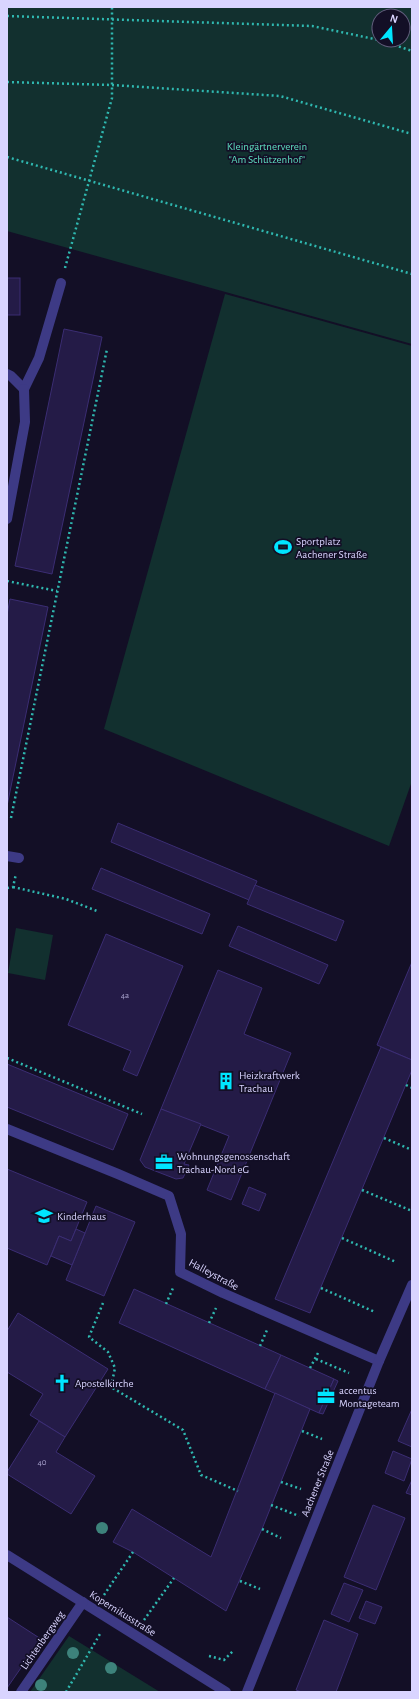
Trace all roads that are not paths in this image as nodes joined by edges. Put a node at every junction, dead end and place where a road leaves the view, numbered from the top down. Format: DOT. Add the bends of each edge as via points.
graph roads {
  1 [pos="60,283"];
  2 [pos="7,374"];
  3 [pos="24,389"];
  4 [pos="7,519"];
  5 [pos="7,856"];
  6 [pos="19,858"];
  7 [pos="7,1129"];
  8 [pos="412,1285"];
  9 [pos="379,1361"];
  10 [pos="7,1554"];
  11 [pos="83,1602"];
  12 [pos="21,1692"];
  13 [pos="226,1692"];
  14 [pos="247,1692"];
  1 -- 3 [label="street" via="39,358"];
  2 -- 3 [label="street"];
  3 -- 4 [label="street" via="25,422"];
  5 -- 6 [label="street"];
  7 -- 9 [label="street, Halleystraße" via="169,1196 181,1234 180,1272"];
  8 -- 9 [label="street, Aachener Straße"];
  9 -- 14 [label="street, Aachener Straße"];
  10 -- 11 [label="street, Kopernikusstraße"];
  11 -- 12 [label="street, Lichtenbergweg"];
  11 -- 13 [label="street, Kopernikusstraße"];
}
